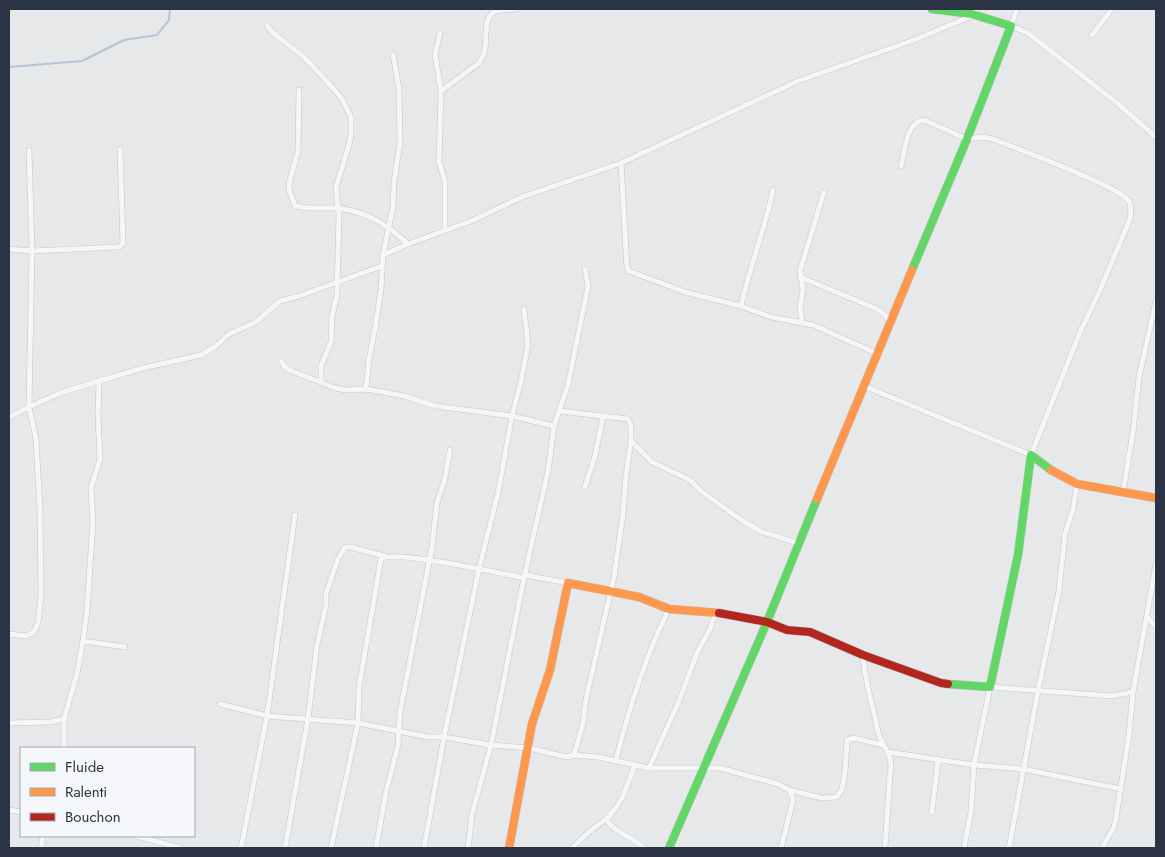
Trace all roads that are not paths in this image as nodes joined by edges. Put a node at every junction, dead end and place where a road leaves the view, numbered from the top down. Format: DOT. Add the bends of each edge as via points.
graph roads {
  1 [pos="517,9"];
  2 [pos="932,9"];
  3 [pos="1017,9"];
  4 [pos="1112,9"];
  5 [pos="975,12"];
  6 [pos="267,25"];
  7 [pos="1011,26"];
  8 [pos="440,34"];
  9 [pos="1092,35"];
  10 [pos="393,54"];
  11 [pos="298,90"];
  12 [pos="441,91"];
  13 [pos="1156,137"];
  14 [pos="967,139"];
  15 [pos="120,149"];
  16 [pos="29,150"];
  17 [pos="621,163"];
  18 [pos="901,166"];
  19 [pos="773,190"];
  20 [pos="824,192"];
  21 [pos="338,208"];
  22 [pos="389,227"];
  23 [pos="445,230"];
  24 [pos="408,244"];
  25 [pos="9,249"];
  26 [pos="32,251"];
  27 [pos="383,255"];
  28 [pos="382,266"];
  29 [pos="585,269"];
  30 [pos="800,277"];
  31 [pos="337,281"];
  32 [pos="1156,301"];
  33 [pos="741,306"];
  34 [pos="524,309"];
  35 [pos="802,323"];
  36 [pos="891,323"];
  37 [pos="878,354"];
  38 [pos="280,360"];
  39 [pos="99,381"];
  40 [pos="321,382"];
  41 [pos="864,386"];
  42 [pos="366,389"];
  43 [pos="29,407"];
  44 [pos="560,410"];
  45 [pos="512,416"];
  46 [pos="603,416"];
  47 [pos="9,418"];
  48 [pos="554,426"];
  49 [pos="631,440"];
  50 [pos="450,450"];
  51 [pos="1031,455"];
  52 [pos="1077,484"];
  53 [pos="585,487"];
  54 [pos="1124,492"];
  55 [pos="1156,498"];
  56 [pos="295,515"];
  57 [pos="798,543"];
  58 [pos="384,556"];
  59 [pos="429,561"];
  60 [pos="1156,564"];
  61 [pos="479,568"];
  62 [pos="524,577"];
  63 [pos="568,583"];
  64 [pos="610,592"];
  65 [pos="669,609"];
  66 [pos="716,612"];
  67 [pos="1148,618"];
  68 [pos="767,622"];
  69 [pos="1156,627"];
  70 [pos="9,634"];
  71 [pos="84,641"];
  72 [pos="125,647"];
  73 [pos="863,655"];
  74 [pos="990,687"];
  75 [pos="1038,691"];
  76 [pos="1133,692"];
  77 [pos="220,704"];
  78 [pos="267,716"];
  79 [pos="64,719"];
  80 [pos="308,719"];
  81 [pos="9,723"];
  82 [pos="358,723"];
  83 [pos="400,732"];
  84 [pos="444,737"];
  85 [pos="490,745"];
  86 [pos="883,745"];
  87 [pos="64,747"];
  88 [pos="529,748"];
  89 [pos="888,752"];
  90 [pos="574,755"];
  91 [pos="616,760"];
  92 [pos="938,760"];
  93 [pos="635,765"];
  94 [pos="974,765"];
  95 [pos="704,767"];
  96 [pos="649,768"];
  97 [pos="1023,769"];
  98 [pos="1121,789"];
  99 [pos="789,790"];
  100 [pos="932,812"];
  101 [pos="606,820"];
  102 [pos="141,837"];
  103 [pos="180,848"];
  104 [pos="241,848"];
  105 [pos="285,848"];
  106 [pos="332,848"];
  107 [pos="376,848"];
  108 [pos="424,848"];
  109 [pos="468,848"];
  110 [pos="509,848"];
  111 [pos="572,848"];
  112 [pos="644,848"];
  113 [pos="669,848"];
  114 [pos="781,848"];
  115 [pos="884,848"];
  116 [pos="964,848"];
  117 [pos="1010,848"];
  118 [pos="1102,848"];
  1 -- 12 [label="street" via="496,11 490,15 483,56"];
  2 -- 5 [label="street"];
  3 -- 7 [label="street"];
  4 -- 9 [label="street"];
  5 -- 7 [label="street"];
  5 -- 17 [label="street" via="914,40 798,81"];
  6 -- 21 [label="street" via="333,88 352,117 349,145 336,187"];
  7 -- 13 [label="street" via="1028,33 1117,102"];
  7 -- 14 [label="street"];
  8 -- 12 [label="street" via="435,55"];
  10 -- 22 [label="street" via="401,134"];
  11 -- 21 [label="street" via="298,151 289,189 295,206 300,208"];
  12 -- 23 [label="street" via="439,162 445,181"];
  14 -- 18 [label="street" via="918,120 908,137"];
  14 -- 36 [label="street"];
  14 -- 51 [label="street" via="992,139 1103,184 1129,201 1132,210"];
  15 -- 26 [label="street" via="123,244 112,248"];
  16 -- 26 [label="street"];
  17 -- 23 [label="street" via="522,198"];
  17 -- 33 [label="street" via="629,271 685,292"];
  19 -- 33 [label="street"];
  20 -- 30 [label="street" via="801,262"];
  21 -- 22 [label="street" via="360,212"];
  21 -- 31 [label="street"];
  22 -- 24 [label="street"];
  22 -- 27 [label="street"];
  23 -- 24 [label="street"];
  24 -- 27 [label="street"];
  25 -- 26 [label="street"];
  26 -- 43 [label="street"];
  27 -- 28 [label="street"];
  28 -- 31 [label="street"];
  28 -- 42 [label="street"];
  29 -- 44 [label="street" via="588,286"];
  30 -- 35 [label="street"];
  30 -- 36 [label="street" via="877,309"];
  31 -- 39 [label="street" via="280,301 256,322 228,334 201,354"];
  31 -- 40 [label="street" via="331,342 321,366"];
  32 -- 54 [label="street" via="1139,378"];
  33 -- 35 [label="street" via="771,317"];
  34 -- 45 [label="street" via="528,345"];
  35 -- 37 [label="street"];
  36 -- 37 [label="street"];
  37 -- 41 [label="street"];
  38 -- 40 [label="street" via="285,367"];
  39 -- 43 [label="street"];
  39 -- 71 [label="street" via="100,459 92,480 92,558"];
  40 -- 42 [label="street" via="346,390"];
  41 -- 51 [label="street"];
  41 -- 57 [label="street"];
  42 -- 45 [label="street" via="436,406"];
  43 -- 47 [label="street"];
  43 -- 70 [label="street" via="37,455 41,596 34,632 26,636"];
  44 -- 46 [label="street"];
  44 -- 48 [label="street"];
  45 -- 48 [label="street"];
  45 -- 61 [label="street" via="498,493"];
  46 -- 49 [label="street" via="628,419"];
  46 -- 53 [label="street"];
  48 -- 62 [label="street" via="548,471"];
  49 -- 57 [label="street" via="652,462 690,480 740,519 762,532"];
  49 -- 64 [label="street"];
  50 -- 59 [label="street" via="437,503"];
  51 -- 52 [label="street"];
  51 -- 74 [label="street" via="1018,555"];
  52 -- 54 [label="street"];
  52 -- 75 [label="street" via="1065,534 1059,591"];
  54 -- 55 [label="street"];
  56 -- 78 [label="street"];
  57 -- 68 [label="street"];
  58 -- 59 [label="street"];
  58 -- 80 [label="street" via="345,547 338,559 326,594"];
  58 -- 82 [label="street" via="359,686"];
  59 -- 61 [label="street"];
  59 -- 83 [label="street" via="400,712"];
  60 -- 67 [label="street"];
  61 -- 62 [label="street"];
  61 -- 84 [label="street"];
  62 -- 63 [label="street"];
  62 -- 85 [label="street"];
  63 -- 64 [label="street"];
  63 -- 88 [label="street" via="550,670 532,724"];
  64 -- 65 [label="street" via="640,597"];
  64 -- 90 [label="street"];
  65 -- 66 [label="street"];
  65 -- 91 [label="street" via="654,637"];
  66 -- 68 [label="street"];
  66 -- 96 [label="street"];
  67 -- 69 [label="street"];
  67 -- 76 [label="street"];
  68 -- 73 [label="street" via="787,630 810,632"];
  68 -- 95 [label="street"];
  71 -- 72 [label="street"];
  71 -- 79 [label="street"];
  73 -- 74 [label="street" via="941,683"];
  73 -- 86 [label="street"];
  74 -- 75 [label="street"];
  74 -- 94 [label="street"];
  75 -- 76 [label="street" via="1112,696"];
  75 -- 97 [label="street"];
  76 -- 98 [label="street"];
  77 -- 78 [label="street"];
  78 -- 80 [label="street"];
  78 -- 104 [label="street"];
  79 -- 81 [label="street"];
  79 -- 87 [label="street"];
  80 -- 82 [label="street"];
  80 -- 105 [label="street"];
  82 -- 83 [label="street"];
  82 -- 106 [label="street"];
  83 -- 84 [label="street"];
  83 -- 107 [label="street"];
  84 -- 85 [label="street"];
  84 -- 108 [label="street"];
  85 -- 88 [label="street"];
  85 -- 109 [label="street" via="472,814"];
  86 -- 89 [label="street"];
  86 -- 99 [label="street" via="854,738 847,740 842,789 837,797 822,798"];
  88 -- 90 [label="street" via="567,757"];
  88 -- 110 [label="street"];
  89 -- 92 [label="street"];
  89 -- 115 [label="street" via="892,765"];
  90 -- 91 [label="street"];
  91 -- 93 [label="street"];
  92 -- 94 [label="street"];
  92 -- 100 [label="street"];
  93 -- 96 [label="street"];
  93 -- 101 [label="street" via="623,796"];
  94 -- 97 [label="street"];
  94 -- 116 [label="street" via="971,812"];
  95 -- 96 [label="street"];
  95 -- 99 [label="street" via="720,768"];
  95 -- 113 [label="street"];
  97 -- 98 [label="street"];
  97 -- 117 [label="street"];
  98 -- 118 [label="street" via="1114,827"];
  99 -- 114 [label="street" via="793,798"];
  101 -- 111 [label="street"];
  101 -- 112 [label="street" via="613,830 637,841"];
  102 -- 103 [label="street"];
}
